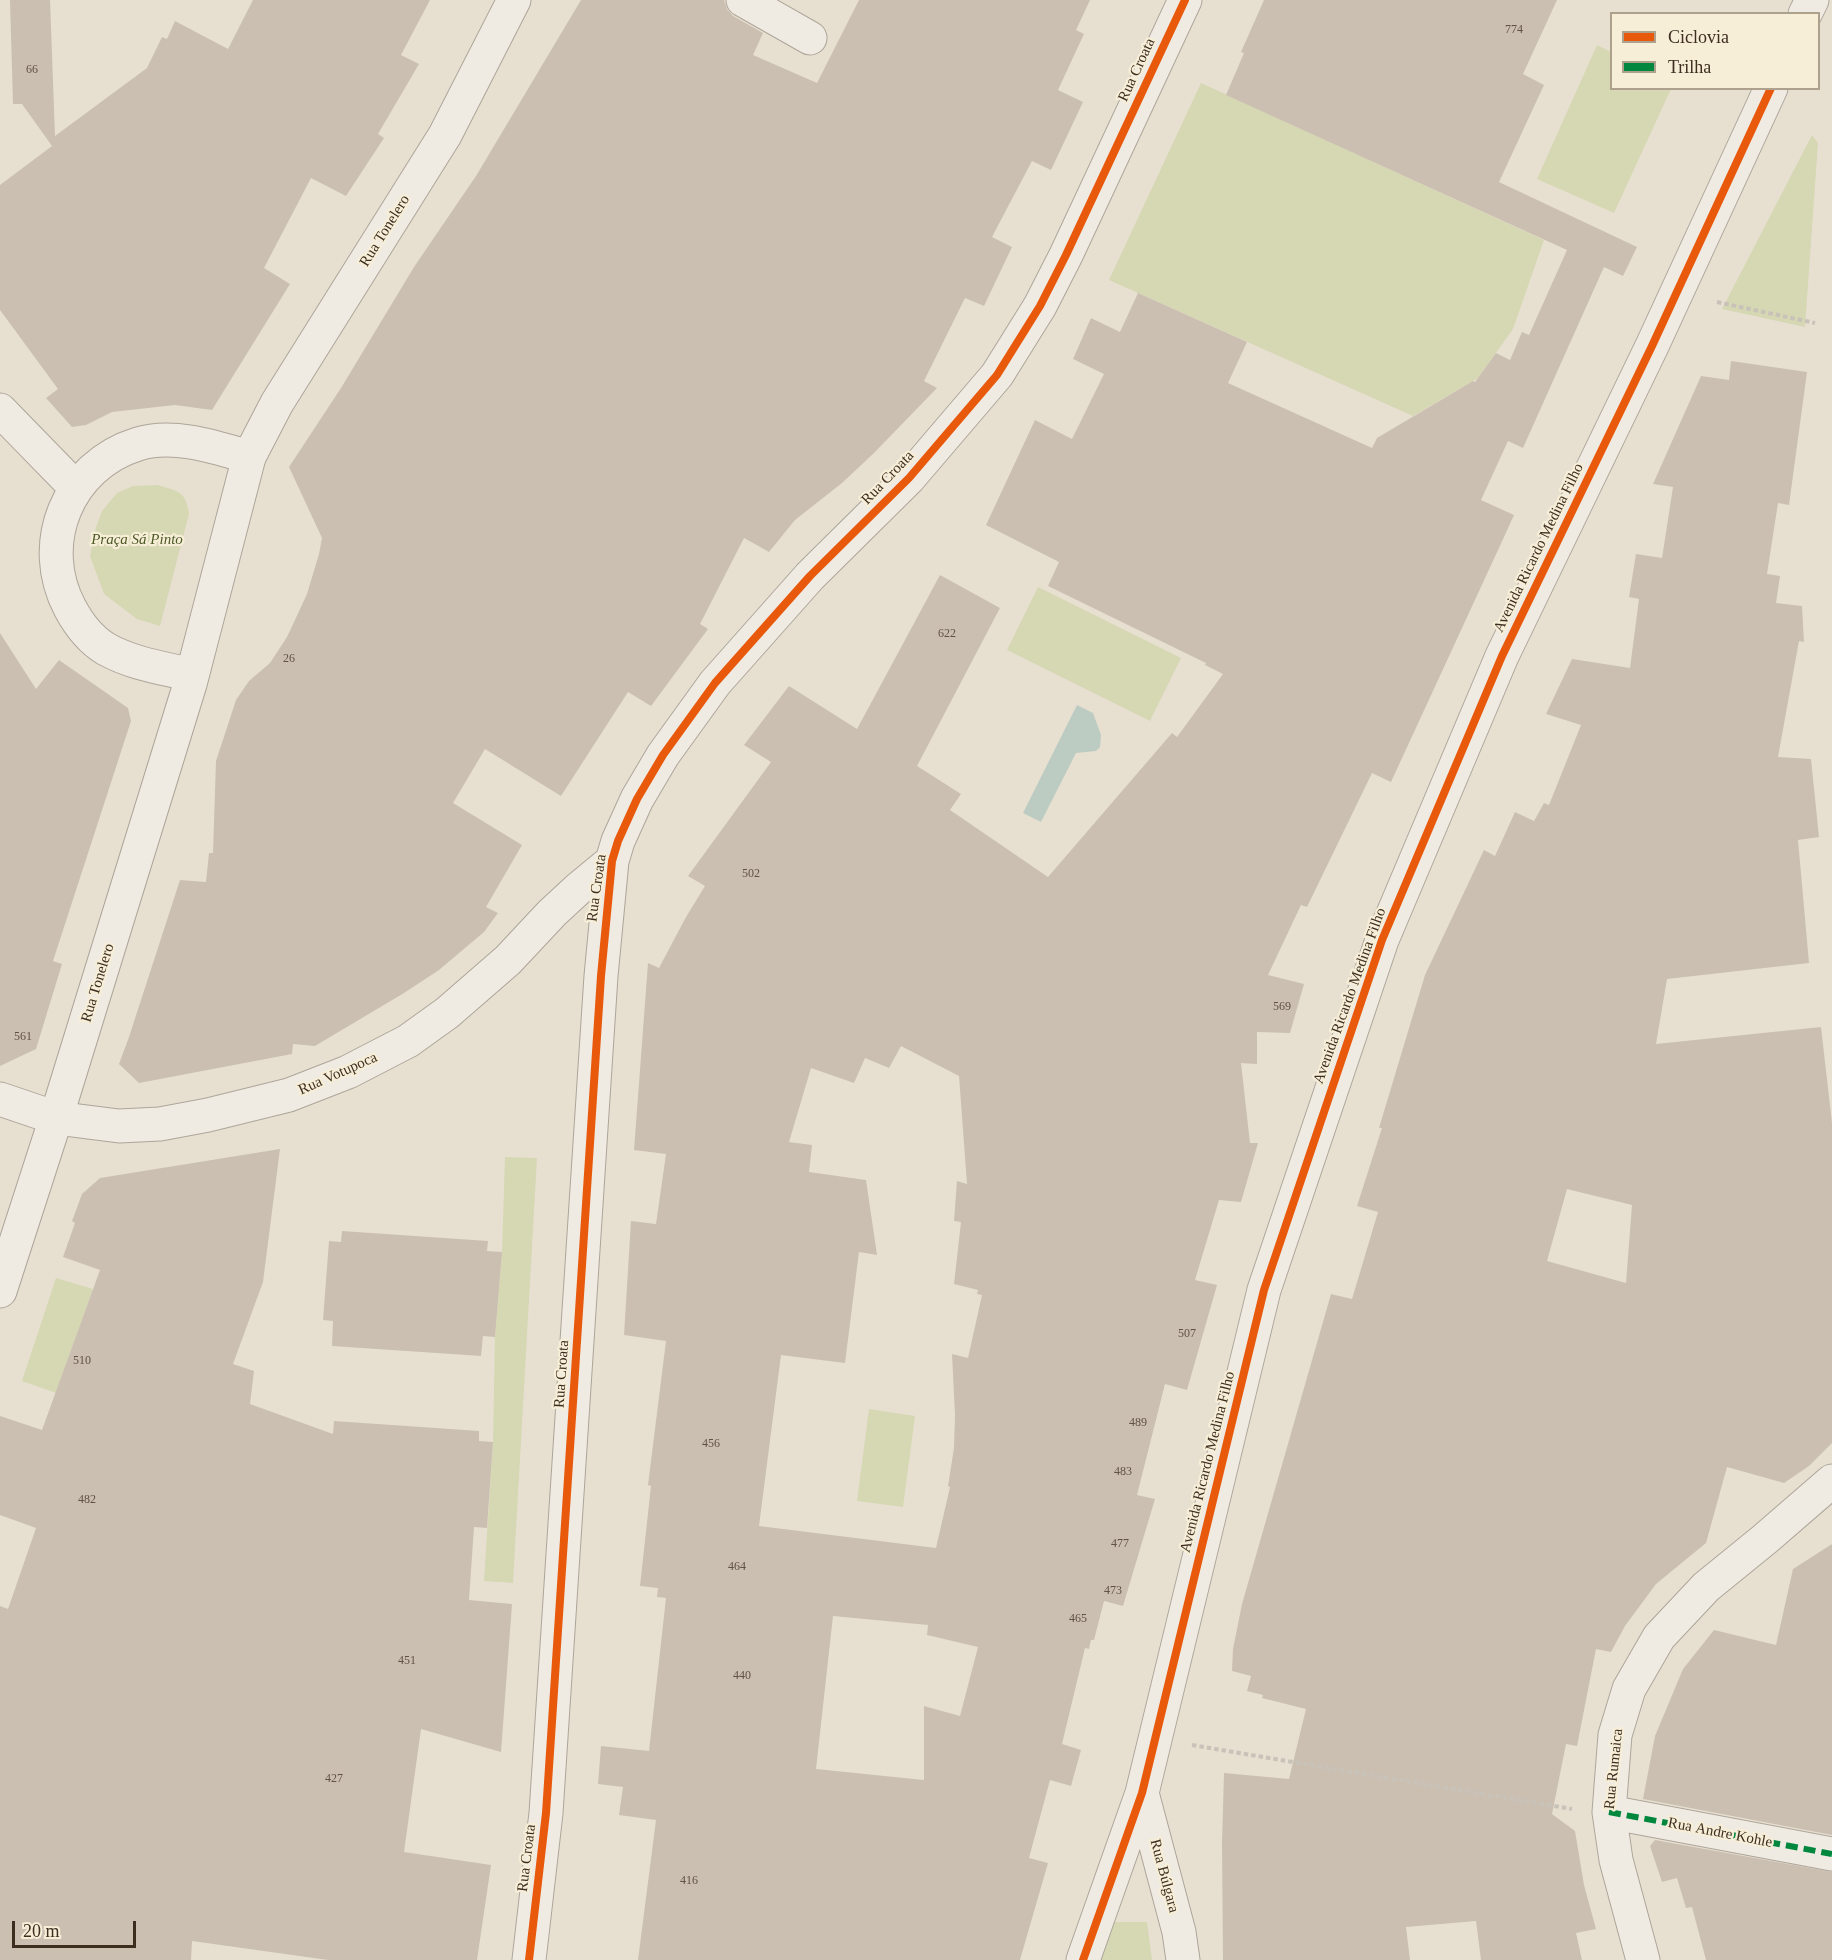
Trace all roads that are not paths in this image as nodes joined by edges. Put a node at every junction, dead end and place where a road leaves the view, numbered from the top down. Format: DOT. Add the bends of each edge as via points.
graph roads {
  1 [pos="514,0"];
  2 [pos="743,0"];
  3 [pos="1185,0"];
  4 [pos="810,38"];
  5 [pos="1770,90"];
  6 [pos="0,410"];
  7 [pos="249,457"];
  8 [pos="76,488"];
  9 [pos="192,675"];
  10 [pos="612,861"];
  11 [pos="0,1100"];
  12 [pos="56,1118"];
  13 [pos="0,1291"];
  14 [pos="1832,1481"];
  15 [pos="1142,1793"];
  16 [pos="1609,1812"];
  17 [pos="1832,1854"];
  18 [pos="529,1960"];
  19 [pos="1083,1960"];
  20 [pos="1183,1960"];
  21 [pos="1643,1960"];
  1 -- 7 [label="street, Rua Tonelero" via="445,135 277,403"];
  2 -- 4 [label="street"];
  3 -- 10 [label="street, Rua Croata" via="1066,255 997,375 909,478 810,576 715,683 637,799"];
  5 -- 15 [label="street, Avenida Ricardo Medina Filho" via="1502,656 1382,940 1264,1290"];
  6 -- 8 [label="street"];
  7 -- 8 [label="street" via="189,441 138,444 104,460"];
  7 -- 9 [label="street"];
  8 -- 9 [label="street" via="60,520 55,556 61,591 78,623 104,648 137,663"];
  9 -- 12 [label="street, Rua Tonelero"];
  10 -- 12 [label="street, Rua Votupoca" via="447,1013 408,1041 348,1072 289,1095 160,1124 119,1126"];
  10 -- 18 [label="street, Rua Croata" via="600,976 547,1802"];
  11 -- 12 [label="street, Rua Votupoca"];
  12 -- 13 [label="street, Rua Tonelero"];
  14 -- 16 [label="street, Rua Rumaica" via="1706,1587 1659,1637 1629,1689 1615,1735"];
  15 -- 19 [label="street, Avenida Ricardo Medina Filho"];
  15 -- 20 [label="street, Rua Búlgara"];
  16 -- 17 [label="street, Rua Andre Kohle"];
  16 -- 21 [label="street, Rua Rumaica" via="1616,1860"];
}
